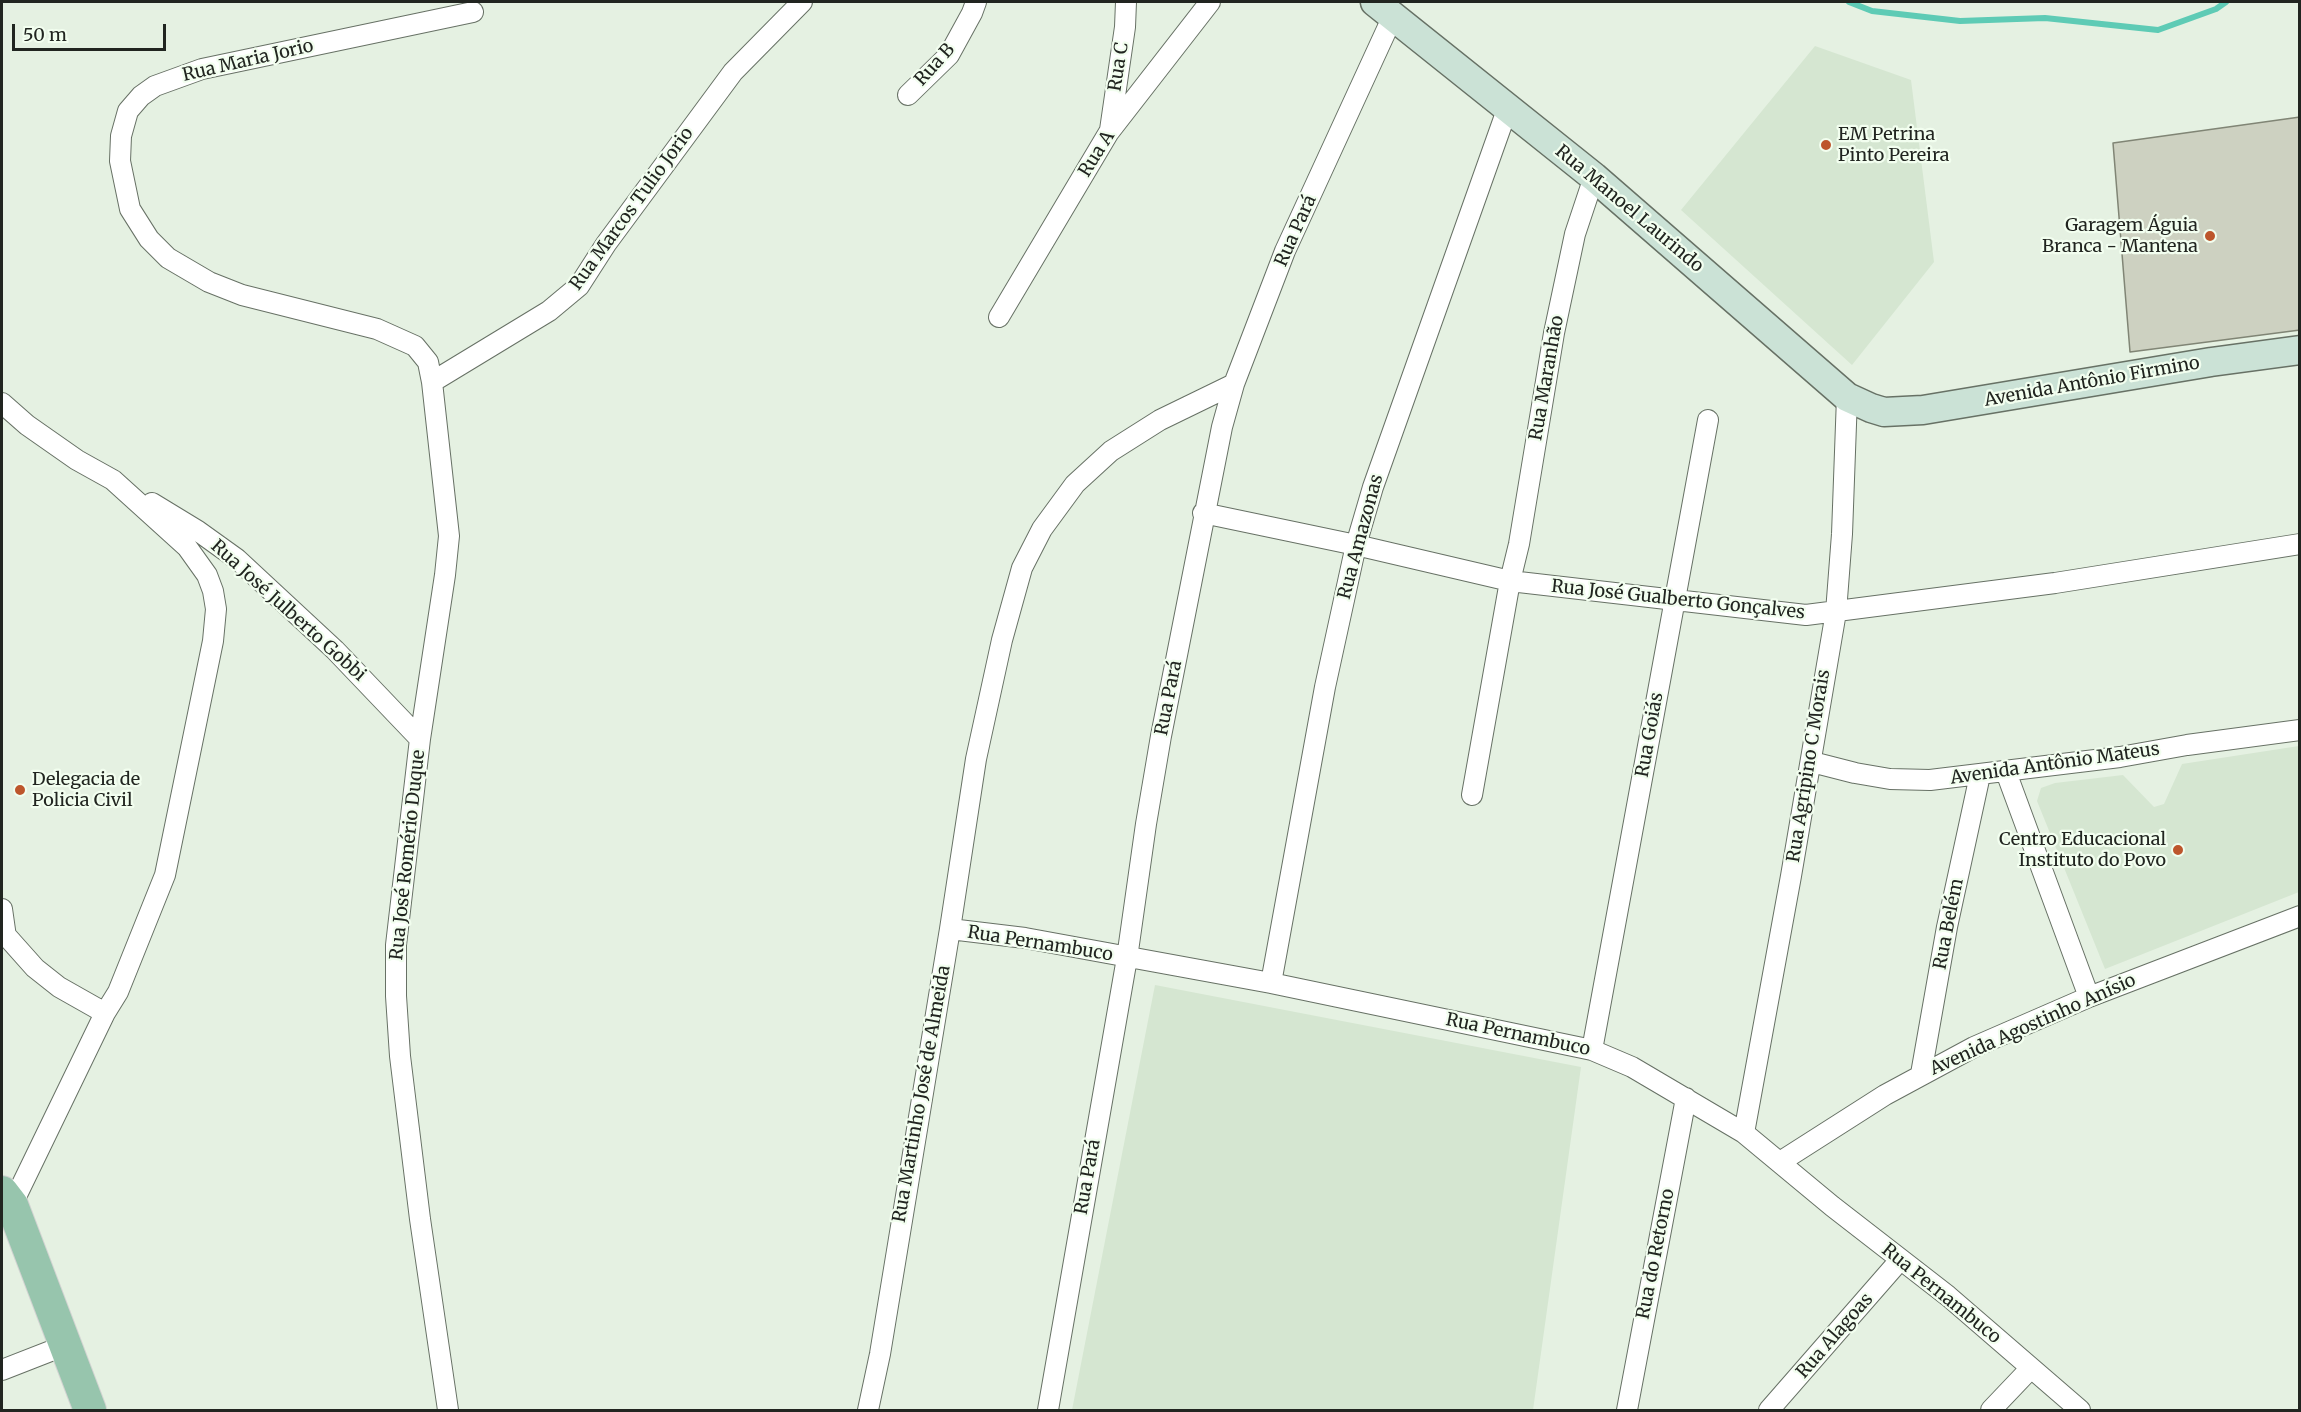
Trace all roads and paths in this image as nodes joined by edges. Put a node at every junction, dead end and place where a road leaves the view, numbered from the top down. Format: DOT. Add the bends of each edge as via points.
graph roads {
  1 [pos="802,2"];
  2 [pos="976,2"];
  3 [pos="1126,2"];
  4 [pos="1210,2"];
  5 [pos="1384,9"];
  6 [pos="473,12"];
  7 [pos="908,95"];
  8 [pos="1508,107"];
  9 [pos="1109,132"];
  10 [pos="1594,177"];
  11 [pos="999,316"];
  12 [pos="376,329"];
  13 [pos="2300,350"];
  14 [pos="432,382"];
  15 [pos="1234,384"];
  16 [pos="1847,397"];
  17 [pos="2,403"];
  18 [pos="1884,412"];
  19 [pos="1708,420"];
  20 [pos="113,480"];
  21 [pos="1203,513"];
  22 [pos="2300,544"];
  23 [pos="1356,545"];
  24 [pos="1510,581"];
  25 [pos="1676,601"];
  26 [pos="1836,612"];
  27 [pos="2300,730"];
  28 [pos="420,739"];
  29 [pos="1812,762"];
  30 [pos="2006,772"];
  31 [pos="1980,775"];
  32 [pos="1472,795"];
  33 [pos="2,909"];
  34 [pos="2300,916"];
  35 [pos="950,929"];
  36 [pos="4,934"];
  37 [pos="1127,958"];
  38 [pos="1270,983"];
  39 [pos="2089,997"];
  40 [pos="105,1013"];
  41 [pos="1592,1050"];
  42 [pos="1921,1074"];
  43 [pos="1686,1098"];
  44 [pos="1744,1133"];
  45 [pos="1780,1162"];
  46 [pos="7,1198"];
  47 [pos="1900,1260"];
  48 [pos="66,1346"];
  49 [pos="2030,1369"];
  50 [pos="2,1370"];
  51 [pos="90,1410"];
  52 [pos="448,1410"];
  53 [pos="868,1410"];
  54 [pos="1048,1410"];
  55 [pos="1627,1410"];
  56 [pos="1769,1410"];
  57 [pos="1991,1410"];
  58 [pos="2080,1410"];
  1 -- 14 [label="street, Rua Marcos Tulio Jorio" via="734,72 579,286 549,311"];
  2 -- 7 [label="street, Rua B" via="949,55"];
  3 -- 9 [label="street, Rua C"];
  4 -- 9 [label="street, Rua A"];
  5 -- 8 [label="street, Rua Manoel Laurindo"];
  5 -- 15 [label="street, Rua Pará"];
  6 -- 12 [label="street, Rua Maria Jorio" via="202,69 155,86 128,111 120,161 130,209 149,239 168,258 209,282 243,295"];
  8 -- 10 [label="street, Rua Manoel Laurindo"];
  8 -- 23 [label="street, Rua Amazonas"];
  9 -- 11 [label="street, Rua A"];
  10 -- 16 [label="street, Rua Manoel Laurindo"];
  10 -- 24 [label="street, Rua Maranhão" via="1575,234"];
  12 -- 14 [label="street, Rua José Romério Duque" via="415,346 428,362"];
  13 -- 18 [label="street, Avenida Antônio Firmino" via="1923,410"];
  14 -- 28 [label="street, Rua José Romério Duque" via="449,536"];
  15 -- 21 [label="street, Rua Pará"];
  15 -- 35 [label="street, Rua Martinho José de Almeida" via="1160,420 1111,451 1075,484 1042,529 1022,568 1002,639 976,759"];
  16 -- 18 [label="street, Rua Manoel Laurindo"];
  16 -- 26 [label="street, Rua Agripino C Morais"];
  17 -- 20 [label="street, Rua José Julberto Gobbi" via="77,460"];
  19 -- 25 [label="street, Rua Goiás"];
  20 -- 28 [label="street, Rua José Julberto Gobbi" via="237,559 335,650"];
  20 -- 40 [label="street, Rua José Julberto Gobbi" via="187,547 207,575 216,609 213,641 165,875 118,992"];
  21 -- 23 [label="street, Rua José Gualberto Gonçalves"];
  21 -- 37 [label="street, Rua Pará" via="1146,824"];
  22 -- 26 [label="street, Rua José Gualberto Gonçalves" via="2055,583"];
  23 -- 24 [label="street, Rua José Gualberto Gonçalves"];
  23 -- 38 [label="street, Rua Amazonas" via="1324,687"];
  24 -- 25 [label="street, Rua José Gualberto Gonçalves"];
  24 -- 32 [label="street, Rua Maranhão"];
  25 -- 26 [label="street, Rua José Gualberto Gonçalves" via="1793,615"];
  25 -- 41 [label="street, Rua Goiás"];
  26 -- 29 [label="street, Rua Agripino C Morais"];
  27 -- 30 [label="street, Avenida Antônio Mateus"];
  28 -- 52 [label="street, Rua José Romério Duque" via="396,945 396,996 420,1219"];
  29 -- 31 [label="street, Avenida Antônio Mateus" via="1890,779"];
  29 -- 44 [label="street, Rua Agripino C Morais"];
  30 -- 31 [label="street, Avenida Antônio Mateus"];
  30 -- 39 [label="street"];
  31 -- 42 [label="street, Rua Belém"];
  33 -- 36 [label="street"];
  34 -- 39 [label="street, Avenida Agostinho Anísio"];
  35 -- 37 [label="street, Rua Pernambuco" via="1025,938"];
  35 -- 53 [label="street, Rua Martinho José de Almeida"];
  36 -- 40 [label="street" via="59,987"];
  37 -- 38 [label="street, Rua Pernambuco"];
  37 -- 54 [label="street, Rua Pará"];
  38 -- 41 [label="street, Rua Pernambuco"];
  39 -- 42 [label="street, Avenida Agostinho Anísio"];
  40 -- 46 [label="street, Rua José Julberto Gobbi"];
  41 -- 43 [label="street, Rua Pernambuco" via="1632,1066"];
  42 -- 45 [label="street, Avenida Agostinho Anísio"];
  43 -- 44 [label="street, Rua Pernambuco"];
  43 -- 55 [label="street, Rua do Retorno"];
  44 -- 45 [label="street, Rua Pernambuco"];
  45 -- 47 [label="street, Rua Pernambuco"];
  46 -- 48 [label="main road"];
  47 -- 49 [label="street, Rua Pernambuco" via="1948,1296"];
  47 -- 56 [label="street, Rua Alagoas"];
  48 -- 50 [label="street"];
  48 -- 51 [label="main road"];
  49 -- 57 [label="street"];
  49 -- 58 [label="street, Rua Pernambuco"];
}
